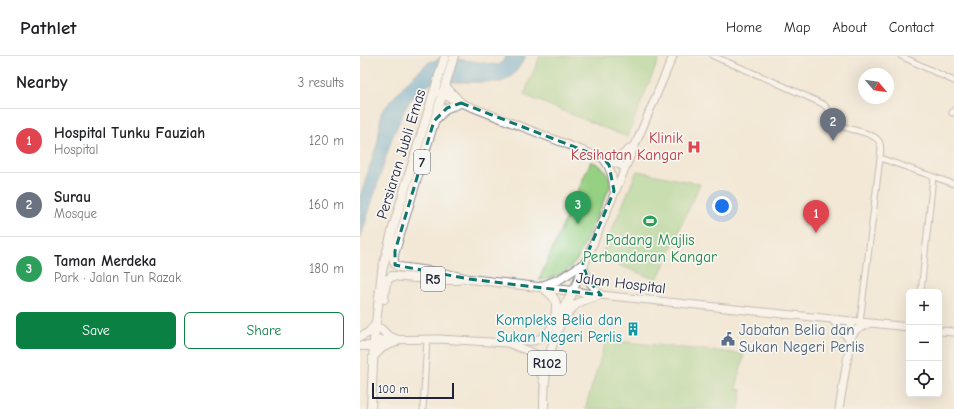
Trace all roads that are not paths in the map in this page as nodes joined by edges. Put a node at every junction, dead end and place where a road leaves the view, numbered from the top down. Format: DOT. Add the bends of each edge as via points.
graph roads {
  1 [pos="445,56"];
  2 [pos="454,56"];
  3 [pos="673,56"];
  4 [pos="713,56"];
  5 [pos="901,56"];
  6 [pos="954,81"];
  7 [pos="440,89"];
  8 [pos="461,103"];
  9 [pos="434,121"];
  10 [pos="636,141"];
  11 [pos="603,158"];
  12 [pos="880,158"];
  13 [pos="625,167"];
  14 [pos="933,177"];
  15 [pos="954,184"];
  16 [pos="614,190"];
  17 [pos="397,229"];
  18 [pos="395,251"];
  19 [pos="384,263"];
  20 [pos="583,264"];
  21 [pos="399,267"];
  22 [pos="394,274"];
  23 [pos="381,279"];
  24 [pos="469,279"];
  25 [pos="542,287"];
  26 [pos="921,289"];
  27 [pos="573,291"];
  28 [pos="601,295"];
  29 [pos="832,319"];
  30 [pos="558,320"];
  31 [pos="851,321"];
  32 [pos="860,322"];
  33 [pos="870,323"];
  34 [pos="379,325"];
  35 [pos="906,327"];
  36 [pos="942,331"];
  37 [pos="954,332"];
  38 [pos="360,338"];
  39 [pos="427,339"];
  40 [pos="849,339"];
  41 [pos="398,340"];
  42 [pos="376,342"];
  43 [pos="507,343"];
  44 [pos="360,346"];
  45 [pos="373,357"];
  46 [pos="544,387"];
  47 [pos="371,409"];
  48 [pos="423,409"];
  49 [pos="544,409"];
  50 [pos="839,409"];
  1 -- 7 [label="main road, 7"];
  2 -- 7 [label="main road, 7"];
  3 -- 10 [label="main road"];
  4 -- 12 [label="street" via="823,104 839,125 878,140"];
  5 -- 6 [label="street"];
  7 -- 8 [label="main road"];
  7 -- 9 [label="main road, Persiaran Jubli Emas / 7"];
  7 -- 17 [label="main road, Persiaran Jubli Emas / 7"];
  8 -- 9 [label="main road" via="447,108"];
  8 -- 11 [label="main road"];
  9 -- 17 [label="main road, Persiaran Jubli Emas / 7"];
  10 -- 11 [label="main road" via="620,156"];
  10 -- 13 [label="main road"];
  11 -- 13 [label="main road"];
  11 -- 16 [label="main road" via="609,165"];
  12 -- 14 [label="street"];
  12 -- 32 [label="street"];
  13 -- 16 [label="main road"];
  14 -- 15 [label="street"];
  14 -- 26 [label="street"];
  16 -- 20 [label="main road"];
  17 -- 18 [label="main road, Persiaran Jubli Emas / 7"];
  17 -- 19 [label="main road, Persiaran Jubli Emas / 7"];
  18 -- 21 [label="main road, R5" via="394,261"];
  19 -- 22 [label="main road"];
  19 -- 23 [label="main road, Persiaran Jubli Emas / 7"];
  20 -- 25 [label="main road"];
  20 -- 27 [label="main road"];
  20 -- 28 [label="main road" via="590,283"];
  21 -- 22 [label="main road"];
  21 -- 24 [label="main road, Jalan Hospital / R5"];
  22 -- 23 [label="main road"];
  22 -- 24 [label="main road, R5" via="440,280"];
  22 -- 34 [label="main road" via="386,283"];
  23 -- 34 [label="main road, 7"];
  24 -- 25 [label="main road, Jalan Hospital / R5"];
  25 -- 27 [label="main road, Jalan Hospital / R5"];
  25 -- 30 [label="main road" via="553,295"];
  27 -- 28 [label="main road, Jalan Hospital / R5"];
  27 -- 30 [label="main road"];
  28 -- 29 [label="main road, Jalan Hospital / R5"];
  28 -- 30 [label="main road" via="574,305"];
  29 -- 31 [label="main road, Jalan Hospital / R5"];
  29 -- 40 [label="main road"];
  30 -- 43 [label="main road" via="548,332 534,341"];
  30 -- 46 [label="main road, R102"];
  31 -- 32 [label="main road, Jalan Hospital / R5"];
  31 -- 40 [label="main road"];
  32 -- 33 [label="main road, R5"];
  33 -- 35 [label="main road, R5"];
  33 -- 40 [label="main road" via="857,329"];
  34 -- 38 [label="main road"];
  34 -- 41 [label="main road" via="388,336"];
  34 -- 42 [label="main road, 7"];
  36 -- 37 [label="main road"];
  38 -- 42 [label="main road"];
  39 -- 41 [label="main road"];
  39 -- 43 [label="main road"];
  39 -- 48 [label="street"];
  40 -- 50 [label="main road"];
  41 -- 42 [label="main road"];
  41 -- 45 [label="main road" via="383,347"];
  42 -- 44 [label="main road"];
  42 -- 45 [label="main road, 7"];
  43 -- 46 [label="main road" via="530,350 538,357"];
  45 -- 47 [label="main road, 7"];
  46 -- 49 [label="main road, R102"];
}
